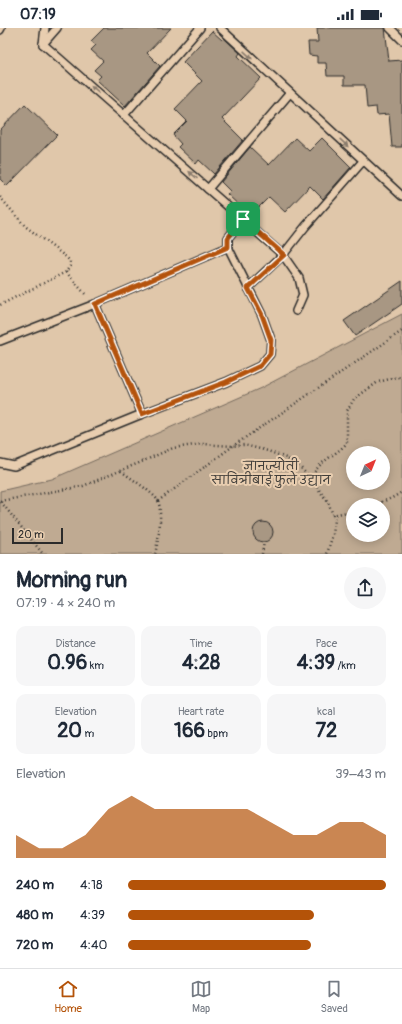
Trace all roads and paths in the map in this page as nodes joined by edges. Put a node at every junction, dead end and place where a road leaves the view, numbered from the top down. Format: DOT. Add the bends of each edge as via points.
graph roads {
  1 [pos="45,28"];
  2 [pos="57,28"];
  3 [pos="200,28"];
  4 [pos="220,28"];
  5 [pos="390,28"];
  6 [pos="402,40"];
  7 [pos="43,44"];
  8 [pos="290,93"];
  9 [pos="124,115"];
  10 [pos="363,161"];
  11 [pos="208,189"];
  12 [pos="402,196"];
  13 [pos="0,198"];
  14 [pos="243,219"];
  15 [pos="228,247"];
  16 [pos="284,255"];
  17 [pos="66,272"];
  18 [pos="248,288"];
  19 [pos="95,304"];
  20 [pos="0,305"];
  21 [pos="296,310"];
  22 [pos="402,331"];
  23 [pos="0,341"];
  24 [pos="402,378"];
  25 [pos="142,414"];
  26 [pos="233,446"];
  27 [pos="0,463"];
  28 [pos="121,471"];
  29 [pos="311,479"];
  30 [pos="402,492"];
  31 [pos="390,499"];
  32 [pos="158,500"];
  33 [pos="0,501"];
  34 [pos="346,512"];
  35 [pos="332,514"];
  36 [pos="264,542"];
  37 [pos="42,554"];
  38 [pos="155,554"];
  39 [pos="262,554"];
  40 [pos="327,554"];
  1 -- 7 [label="lane"];
  2 -- 7 [label="lane"];
  3 -- 9 [label="lane"];
  4 -- 8 [label="lane, one-way"];
  5 -- 6 [label="lane"];
  9 -- 7 [label="lane, one-way"];
  8 -- 10 [label="lane, one-way"];
  8 -- 11 [label="lane"];
  11 -- 9 [label="lane, one-way"];
  10 -- 12 [label="lane"];
  10 -- 16 [label="lane"];
  11 -- 14 [label="lane"];
  13 -- 17 [label="path" via="25,226 70,261"];
  14 -- 15 [label="lane" via="228,238"];
  14 -- 16 [label="lane"];
  15 -- 18 [label="lane"];
  15 -- 19 [label="lane"];
  16 -- 18 [label="lane"];
  16 -- 21 [label="lane" via="299,278 303,295"];
  17 -- 19 [label="path"];
  17 -- 20 [label="path"];
  18 -- 25 [label="lane" via="271,340 270,354 260,366 226,382"];
  19 -- 23 [label="lane"];
  19 -- 25 [label="lane"];
  22 -- 26 [label="path"];
  24 -- 29 [label="path" via="378,382 354,399 347,411 347,443 314,470"];
  25 -- 27 [label="lane" via="14,466"];
  26 -- 28 [label="path" via="202,444 173,448"];
  26 -- 29 [label="path" via="244,445 286,458 300,467"];
  26 -- 32 [label="path"];
  28 -- 32 [label="path"];
  28 -- 33 [label="path" via="83,486"];
  29 -- 35 [label="path" via="328,502"];
  30 -- 31 [label="path"];
  32 -- 38 [label="path" via="159,541"];
  33 -- 37 [label="path"];
  34 -- 35 [label="path"];
  35 -- 40 [label="path" via="335,520"];
  36 -- 39 [label="path"];
}
